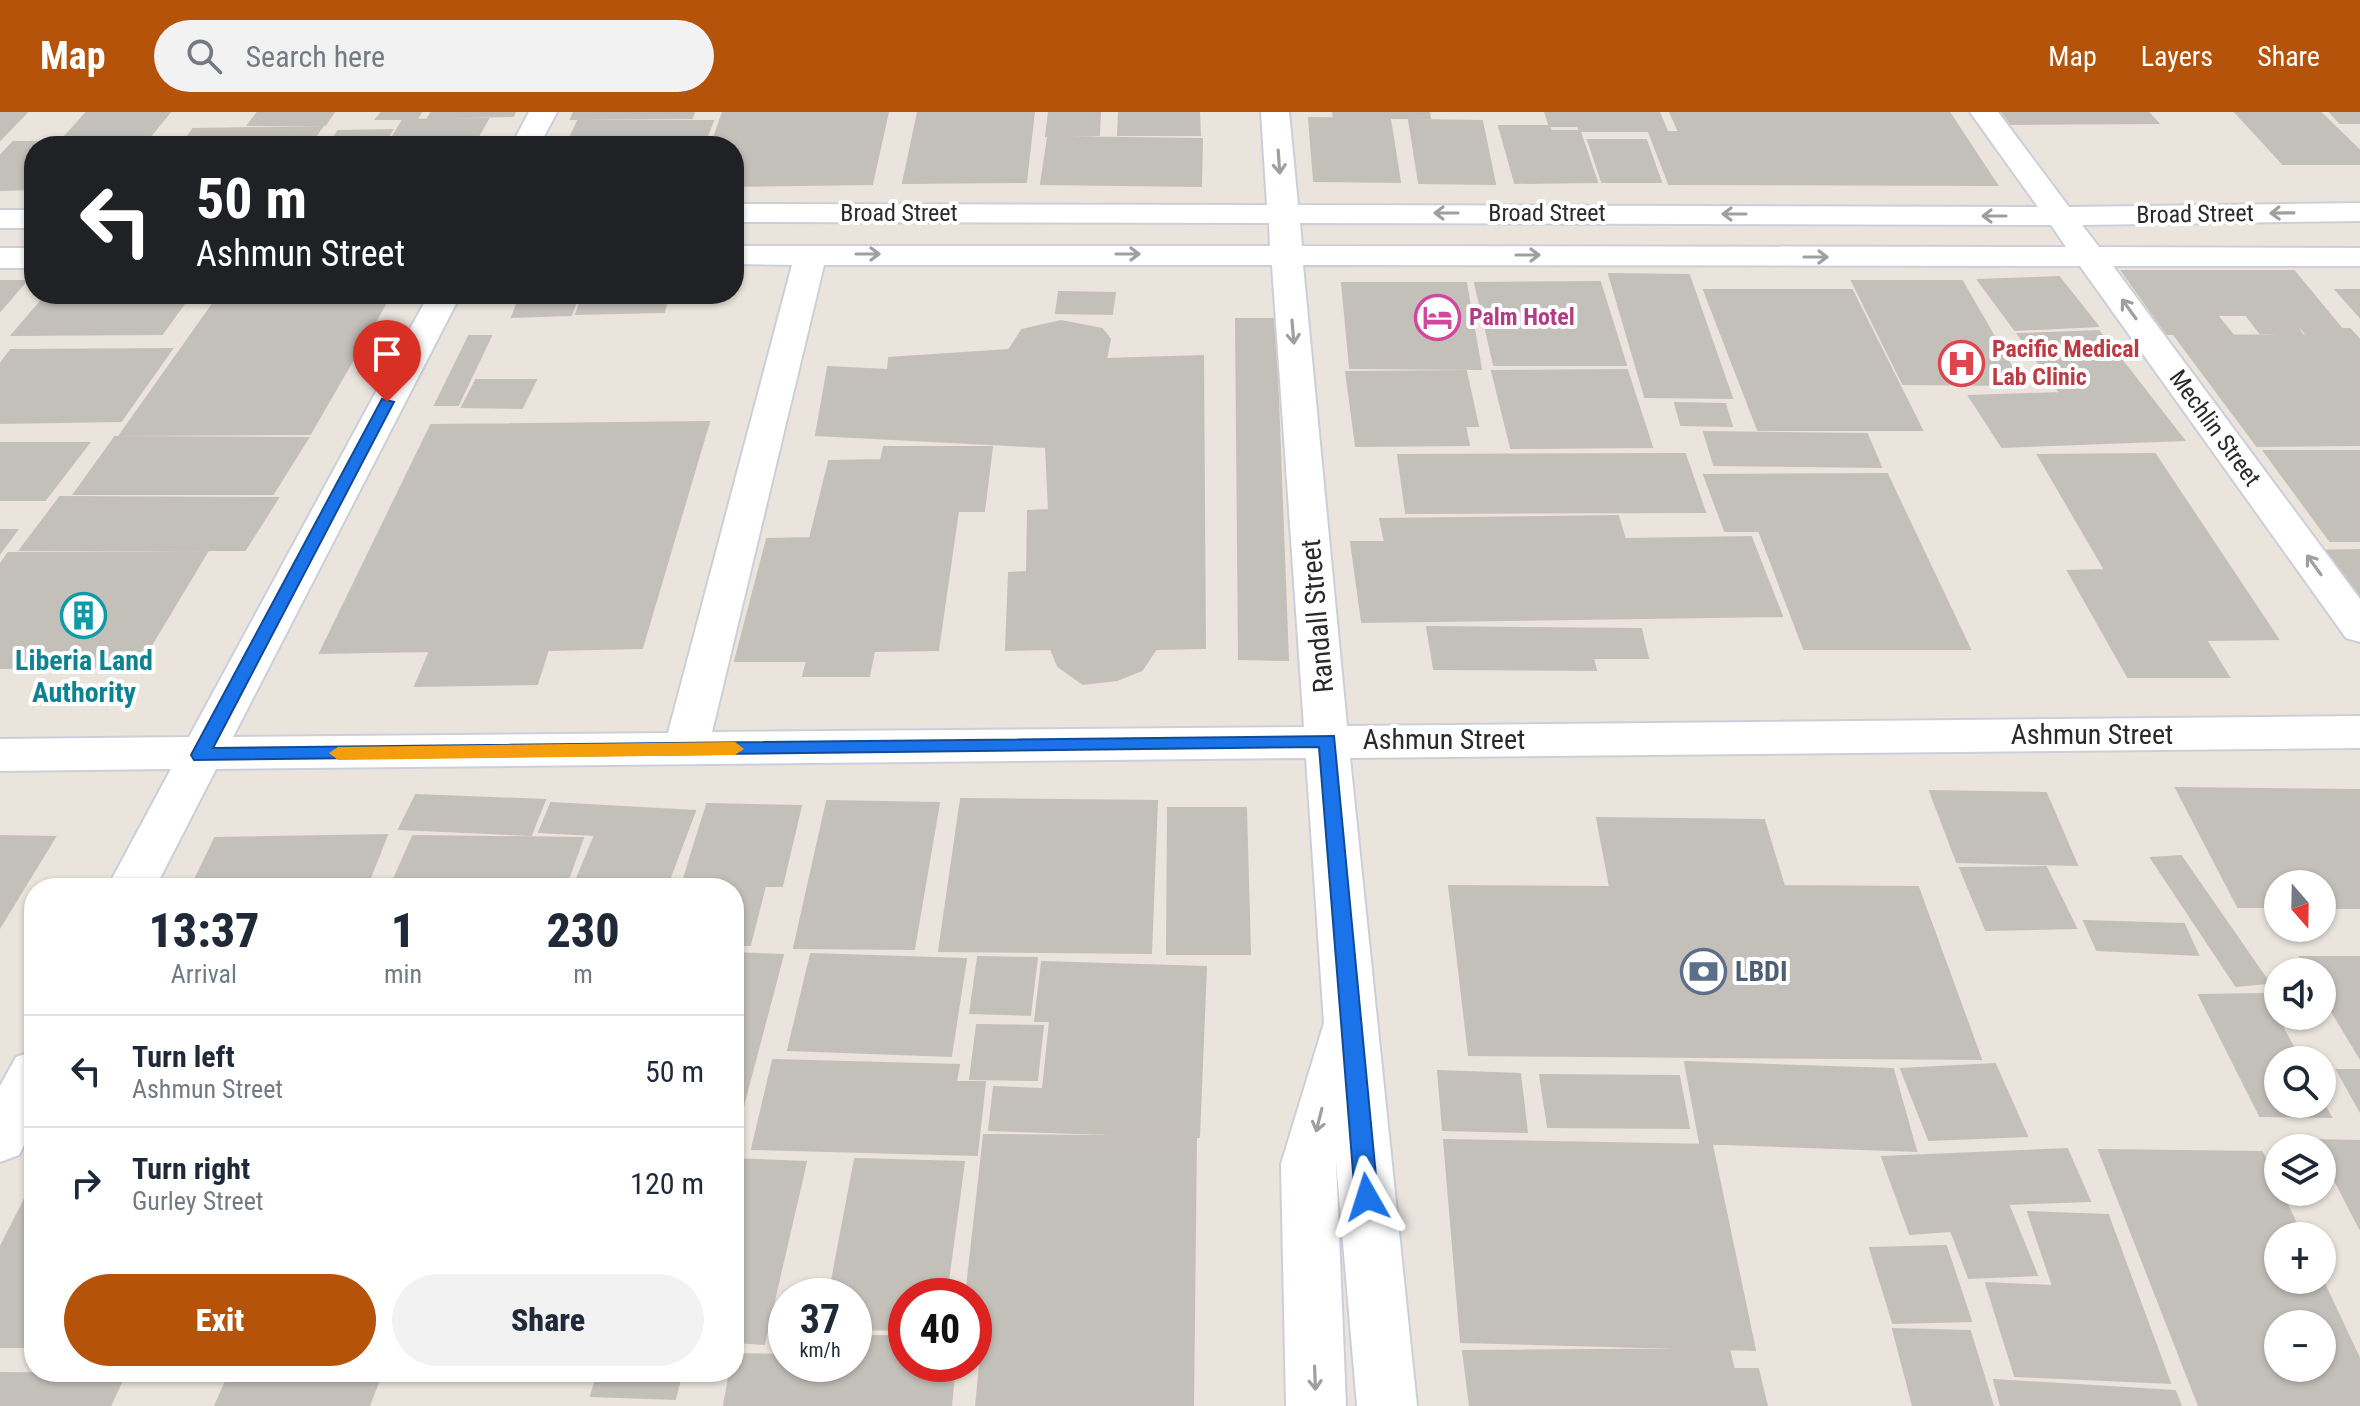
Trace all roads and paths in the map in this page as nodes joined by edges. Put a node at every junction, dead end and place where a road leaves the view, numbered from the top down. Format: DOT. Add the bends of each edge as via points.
graph roads {
  1 [pos="543,112"];
  2 [pos="1275,112"];
  3 [pos="1984,112"];
  4 [pos="530,136"];
  5 [pos="1283,212"];
  6 [pos="2360,212"];
  7 [pos="744,213"];
  8 [pos="2060,216"];
  9 [pos="0,219"];
  10 [pos="24,219"];
  11 [pos="811,254"];
  12 [pos="1287,254"];
  13 [pos="744,255"];
  14 [pos="2360,257"];
  15 [pos="0,258"];
  16 [pos="24,258"];
  17 [pos="2092,259"];
  18 [pos="440,304"];
  19 [pos="2360,628"];
  20 [pos="2360,732"];
  21 [pos="1328,740"];
  22 [pos="686,749"];
  23 [pos="0,755"];
  24 [pos="200,755"];
  25 [pos="136,878"];
  26 [pos="1349,1018"];
  27 [pos="24,1092"];
  28 [pos="0,1138"];
  29 [pos="1316,1406"];
  30 [pos="1387,1406"];
  1 -- 4 [label="street"];
  2 -- 5 [label="street, Randall Street, one-way"];
  3 -- 8 [label="street, Mechlin Street"];
  5 -- 7 [label="street, Broad Street"];
  8 -- 5 [label="street, Broad Street, one-way"];
  5 -- 12 [label="street, Randall Street"];
  6 -- 8 [label="street, Broad Street, one-way"];
  8 -- 17 [label="street, Mechlin Street"];
  9 -- 10 [label="street"];
  11 -- 12 [label="street, Broad Street, one-way"];
  11 -- 13 [label="street, Broad Street"];
  11 -- 22 [label="street"];
  12 -- 17 [label="street, Broad Street, one-way"];
  12 -- 21 [label="street, Randall Street, one-way"];
  14 -- 17 [label="street, Broad Street"];
  15 -- 16 [label="street"];
  19 -- 17 [label="street, Mechlin Street, one-way"];
  18 -- 24 [label="street"];
  20 -- 21 [label="street, Ashmun Street"];
  21 -- 22 [label="street, Ashmun Street"];
  21 -- 26 [label="street, Randall Street"];
  22 -- 24 [label="street, Ashmun Street"];
  23 -- 24 [label="street, Ashmun Street"];
  24 -- 25 [label="street"];
  26 -- 29 [label="street, one-way" via="1308,1164"];
  26 -- 30 [label="street, Randall Street"];
  27 -- 28 [label="street"];
}
